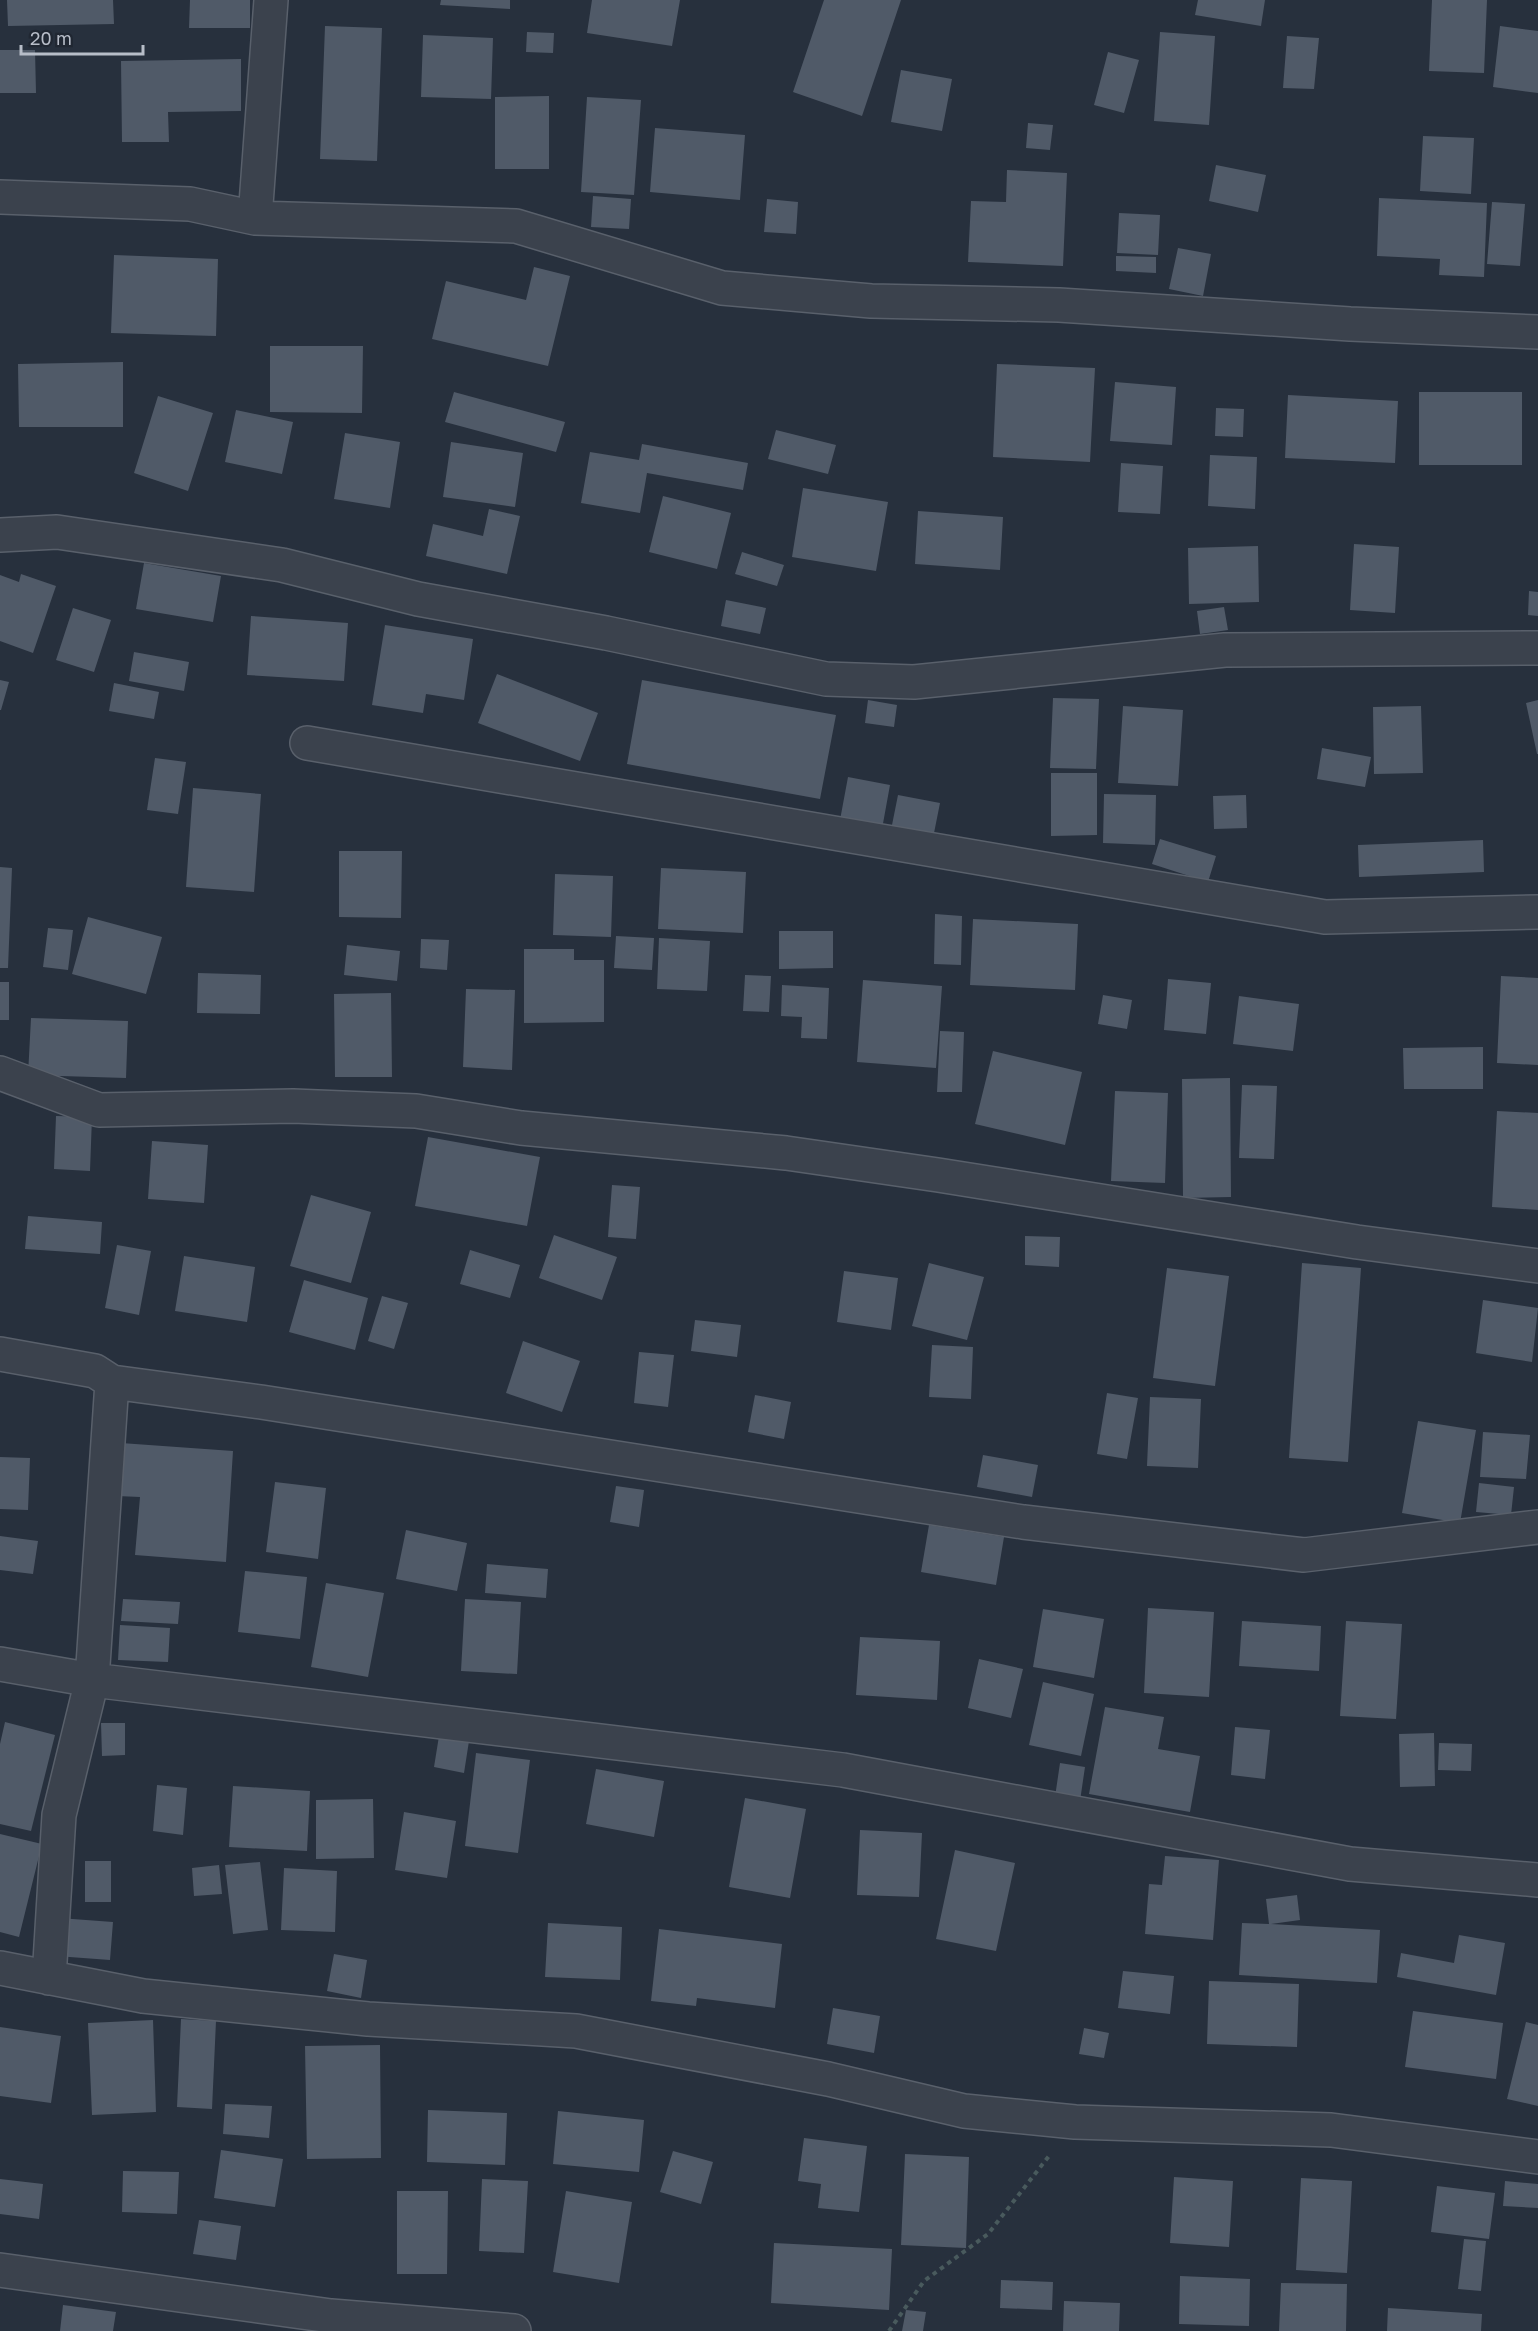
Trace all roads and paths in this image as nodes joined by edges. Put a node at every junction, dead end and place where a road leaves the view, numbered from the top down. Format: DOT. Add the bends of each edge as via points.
graph roads {
  1 [pos="271,0"];
  2 [pos="0,197"];
  3 [pos="255,218"];
  4 [pos="1538,332"];
  5 [pos="0,535"];
  6 [pos="1538,648"];
  7 [pos="307,743"];
  8 [pos="1538,912"];
  9 [pos="0,1072"];
  10 [pos="1538,1266"];
  11 [pos="0,1354"];
  12 [pos="112,1382"];
  13 [pos="1538,1527"];
  14 [pos="0,1664"];
  15 [pos="92,1680"];
  16 [pos="1538,1880"];
  17 [pos="0,1968"];
  18 [pos="49,1978"];
  19 [pos="1075,2122"];
  20 [pos="1538,2157"];
  21 [pos="0,2270"];
  22 [pos="514,2331"];
  23 [pos="889,2331"];
  1 -- 3 [label="street"];
  2 -- 3 [label="street" via="190,204"];
  3 -- 4 [label="street" via="516,226 722,288 871,301 1059,305"];
  5 -- 6 [label="street" via="57,532 282,565 418,599 826,679 914,682 1225,650"];
  7 -- 8 [label="street" via="1325,916"];
  9 -- 10 [label="street" via="99,1110 293,1106 416,1112 521,1128 786,1153 1357,1242"];
  11 -- 12 [label="street" via="94,1371"];
  12 -- 13 [label="street" via="1023,1522 1304,1555"];
  12 -- 15 [label="street"];
  14 -- 15 [label="street"];
  15 -- 16 [label="street" via="843,1770 1350,1864"];
  15 -- 18 [label="street" via="59,1815"];
  17 -- 18 [label="street"];
  18 -- 19 [label="street" via="143,1996 238,2006 368,2019 576,2031 828,2079 964,2110"];
  19 -- 20 [label="street" via="1331,2130"];
  19 -- 23 [label="path" via="988,2234 924,2281"];
  21 -- 22 [label="street" via="331,2316"];
}
